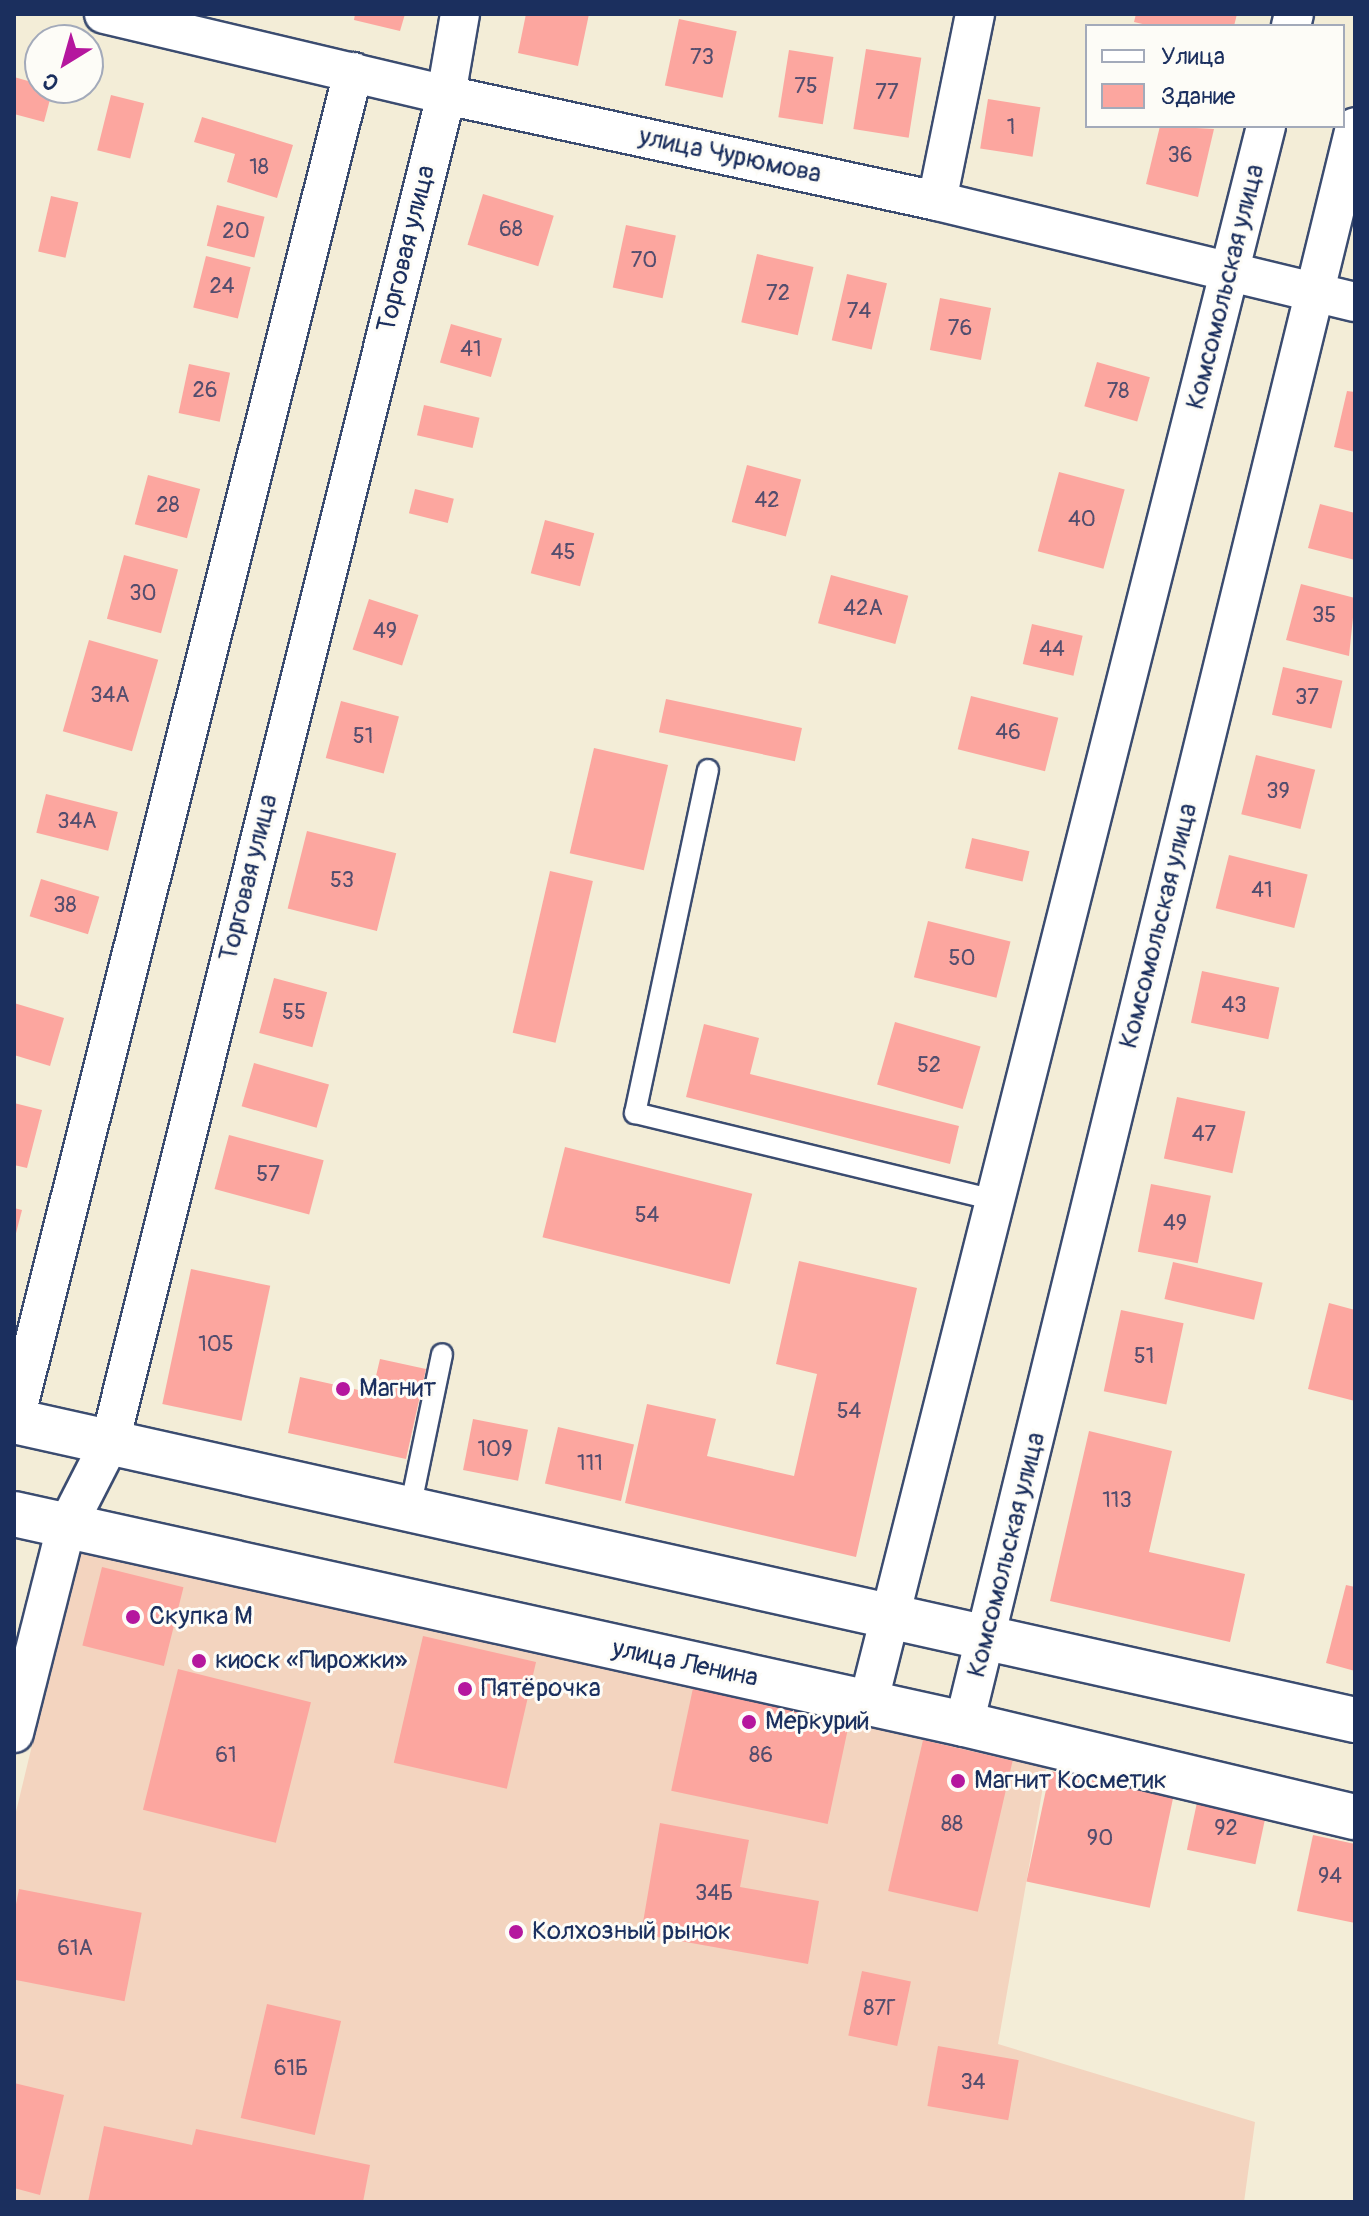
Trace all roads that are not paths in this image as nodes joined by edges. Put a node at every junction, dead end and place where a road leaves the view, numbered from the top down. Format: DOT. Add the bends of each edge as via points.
graph roads {
  1 [pos="104,14"];
  2 [pos="460,14"];
  3 [pos="975,14"];
  4 [pos="353,72"];
  5 [pos="446,95"];
  6 [pos="1355,127"];
  7 [pos="1266,128"];
  8 [pos="937,201"];
  9 [pos="1230,270"];
  10 [pos="1312,292"];
  11 [pos="1355,302"];
  12 [pos="708,770"];
  13 [pos="994,1200"];
  14 [pos="442,1354"];
  15 [pos="14,1422"];
  16 [pos="110,1442"];
  17 [pos="410,1509"];
  18 [pos="14,1514"];
  19 [pos="66,1528"];
  20 [pos="888,1617"];
  21 [pos="988,1638"];
  22 [pos="868,1704"];
  23 [pos="1355,1720"];
  24 [pos="964,1724"];
  25 [pos="14,1733"];
  26 [pos="1355,1817"];
  1 -- 4 [label="street, улица Чурюмова"];
  2 -- 5 [label="street, Торговая улица"];
  3 -- 8 [label="street"];
  4 -- 5 [label="street, улица Чурюмова"];
  4 -- 15 [label="street"];
  5 -- 8 [label="street, улица Чурюмова"];
  5 -- 16 [label="street, Торговая улица"];
  6 -- 10 [label="street, Комсомольская улица"];
  7 -- 9 [label="street, Комсомольская улица"];
  8 -- 9 [label="street, улица Чурюмова"];
  9 -- 10 [label="street, улица Чурюмова"];
  9 -- 13 [label="street, Комсомольская улица"];
  10 -- 11 [label="street, улица Чурюмова"];
  10 -- 21 [label="street, Комсомольская улица"];
  12 -- 13 [label="lane" via="635,1113"];
  13 -- 20 [label="street, Комсомольская улица"];
  14 -- 17 [label="lane"];
  15 -- 16 [label="street"];
  16 -- 17 [label="street"];
  16 -- 19 [label="street, Торговая улица"];
  17 -- 20 [label="street"];
  18 -- 19 [label="street, улица Ленина"];
  19 -- 22 [label="street, улица Ленина"];
  19 -- 25 [label="street, Торговая улица"];
  20 -- 21 [label="street"];
  20 -- 22 [label="street, Комсомольская улица"];
  21 -- 23 [label="street"];
  21 -- 24 [label="street, Комсомольская улица"];
  22 -- 24 [label="street, улица Ленина"];
  24 -- 26 [label="street, улица Ленина"];
}
